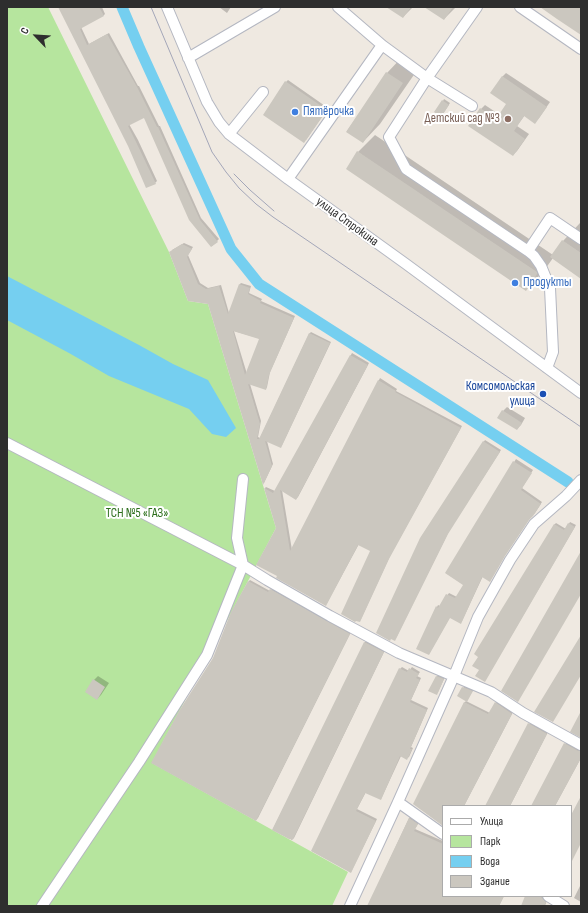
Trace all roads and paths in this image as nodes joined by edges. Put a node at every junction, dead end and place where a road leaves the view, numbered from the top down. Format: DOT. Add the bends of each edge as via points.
graph roads {
  1 [pos="167,7"];
  2 [pos="275,7"];
  3 [pos="338,7"];
  4 [pos="477,7"];
  5 [pos="520,7"];
  6 [pos="382,45"];
  7 [pos="581,49"];
  8 [pos="188,58"];
  9 [pos="427,78"];
  10 [pos="263,92"];
  11 [pos="472,106"];
  12 [pos="229,134"];
  13 [pos="288,178"];
  14 [pos="581,239"];
  15 [pos="528,251"];
  16 [pos="547,368"];
  17 [pos="581,393"];
  18 [pos="7,442"];
  19 [pos="242,479"];
  20 [pos="581,480"];
  21 [pos="243,565"];
  22 [pos="454,676"];
  23 [pos="581,745"];
  24 [pos="398,802"];
  25 [pos="442,833"];
  26 [pos="550,897"];
  27 [pos="42,906"];
  28 [pos="350,906"];
  29 [pos="564,906"];
  1 -- 8 [label="street, улица Строкина"];
  2 -- 8 [label="street"];
  3 -- 6 [label="street"];
  4 -- 9 [label="street"];
  5 -- 7 [label="street"];
  6 -- 9 [label="street"];
  6 -- 13 [label="street"];
  8 -- 12 [label="street, улица Строкина" via="207,102"];
  9 -- 11 [label="street"];
  9 -- 15 [label="street" via="389,137 406,169"];
  10 -- 12 [label="street"];
  12 -- 13 [label="street, улица Строкина"];
  13 -- 16 [label="street, улица Строкина"];
  14 -- 15 [label="street" via="550,218"];
  15 -- 16 [label="street" via="541,266 550,288 553,352"];
  16 -- 17 [label="street, улица Строкина"];
  18 -- 21 [label="street"];
  19 -- 21 [label="street" via="236,538"];
  20 -- 22 [label="street" via="534,524 510,560 478,616"];
  21 -- 22 [label="street" via="399,653"];
  21 -- 27 [label="street" via="207,655"];
  22 -- 23 [label="street" via="491,692"];
  22 -- 24 [label="street"];
  24 -- 25 [label="street"];
  24 -- 28 [label="street"];
  26 -- 29 [label="street"];
}
